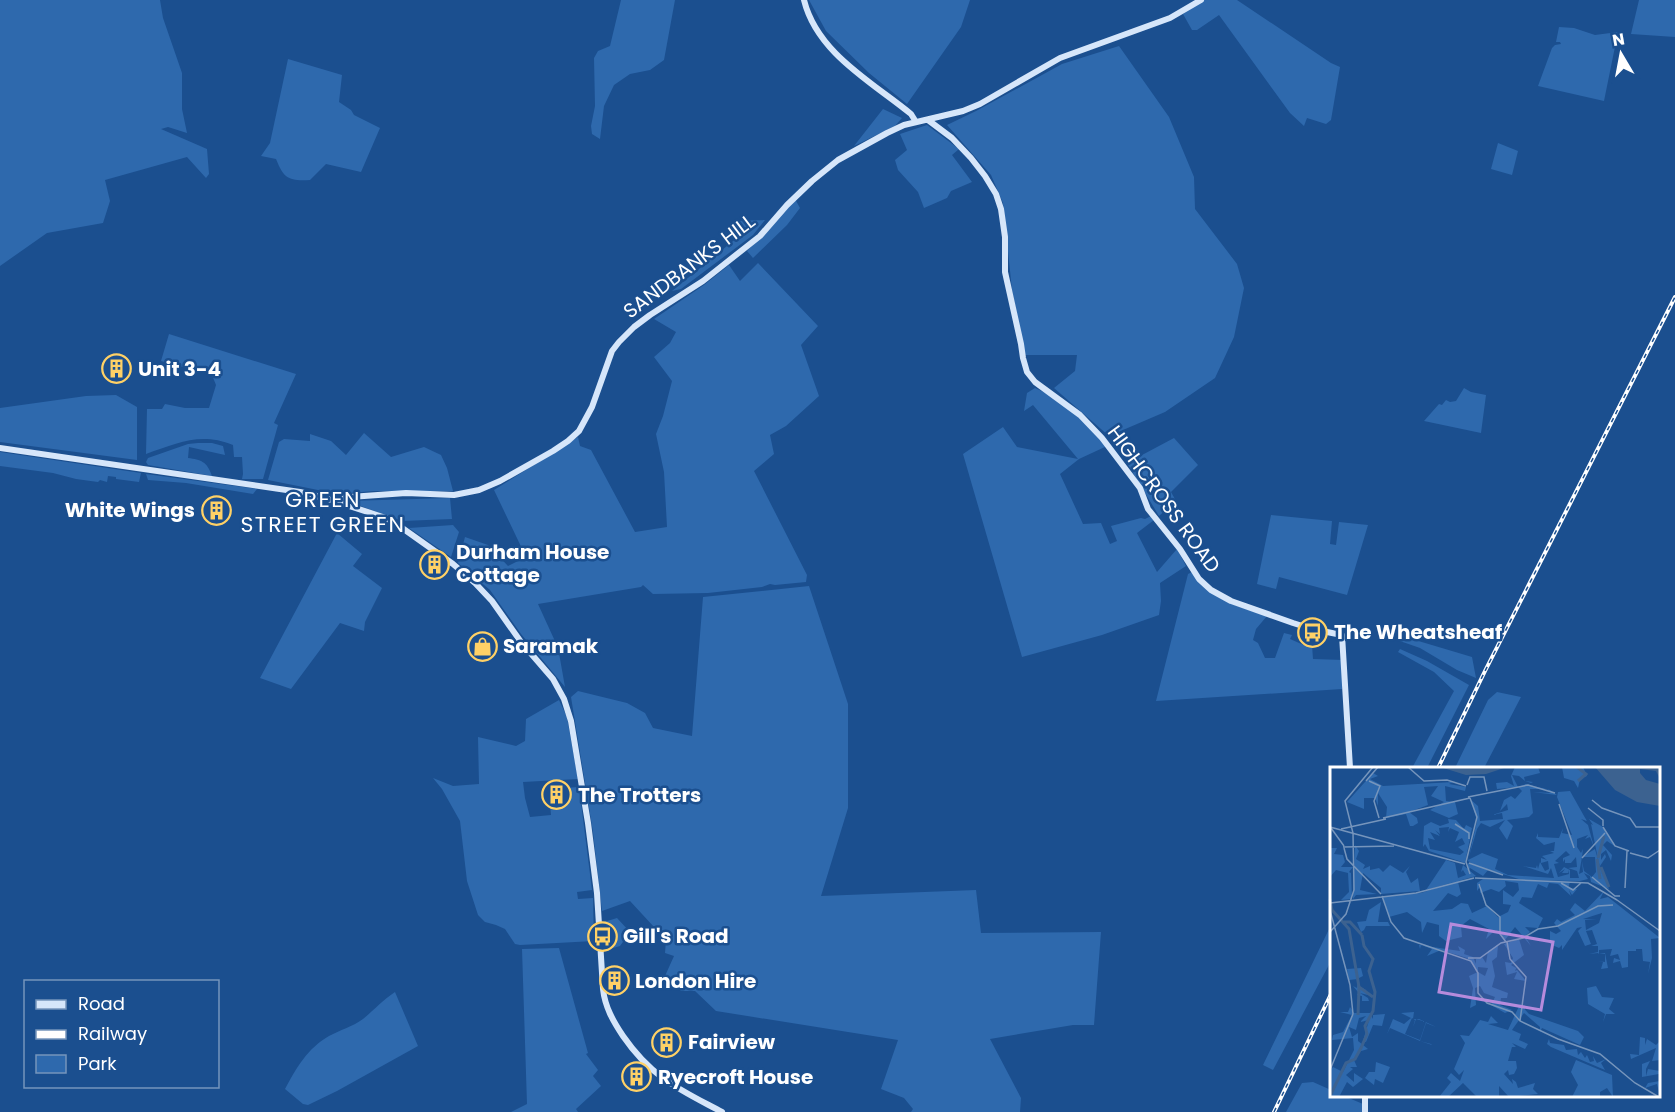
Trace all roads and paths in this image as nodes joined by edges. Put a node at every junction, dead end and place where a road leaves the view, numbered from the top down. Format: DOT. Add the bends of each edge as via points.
graph roads {
  1 [pos="804,0"];
  2 [pos="1201,0"];
  3 [pos="939,117"];
  4 [pos="928,120"];
  5 [pos="916,122"];
  6 [pos="938,128"];
  7 [pos="0,448"];
  8 [pos="333,500"];
  9 [pos="1350,767"];
  10 [pos="722,1112"];
  1 -- 5 [label="main road" via="812,21 844,62 904,108"];
  2 -- 3 [label="main road, SANDBANKS HILL" via="1170,18 1060,58 980,104"];
  3 -- 4 [label="main road, SANDBANKS HILL"];
  3 -- 6 [label="main road"];
  4 -- 5 [label="main road, SANDBANKS HILL"];
  4 -- 6 [label="main road, HIGHCROSS ROAD"];
  5 -- 8 [label="main road, SANDBANKS HILL" via="887,132 838,160 732,259 634,327 612,351 579,431 553,451 479,490 454,495 377,494"];
  6 -- 9 [label="main road, HIGHCROSS ROAD" via="971,158 996,194 1005,237 1005,272 1027,372 1102,438 1140,488 1148,509 1211,590 1293,623 1342,635"];
  7 -- 8 [label="main road"];
  8 -- 10 [label="main road" via="386,518 453,564 492,602 553,679 571,721 588,823 606,1005 629,1045 652,1071"];
}
